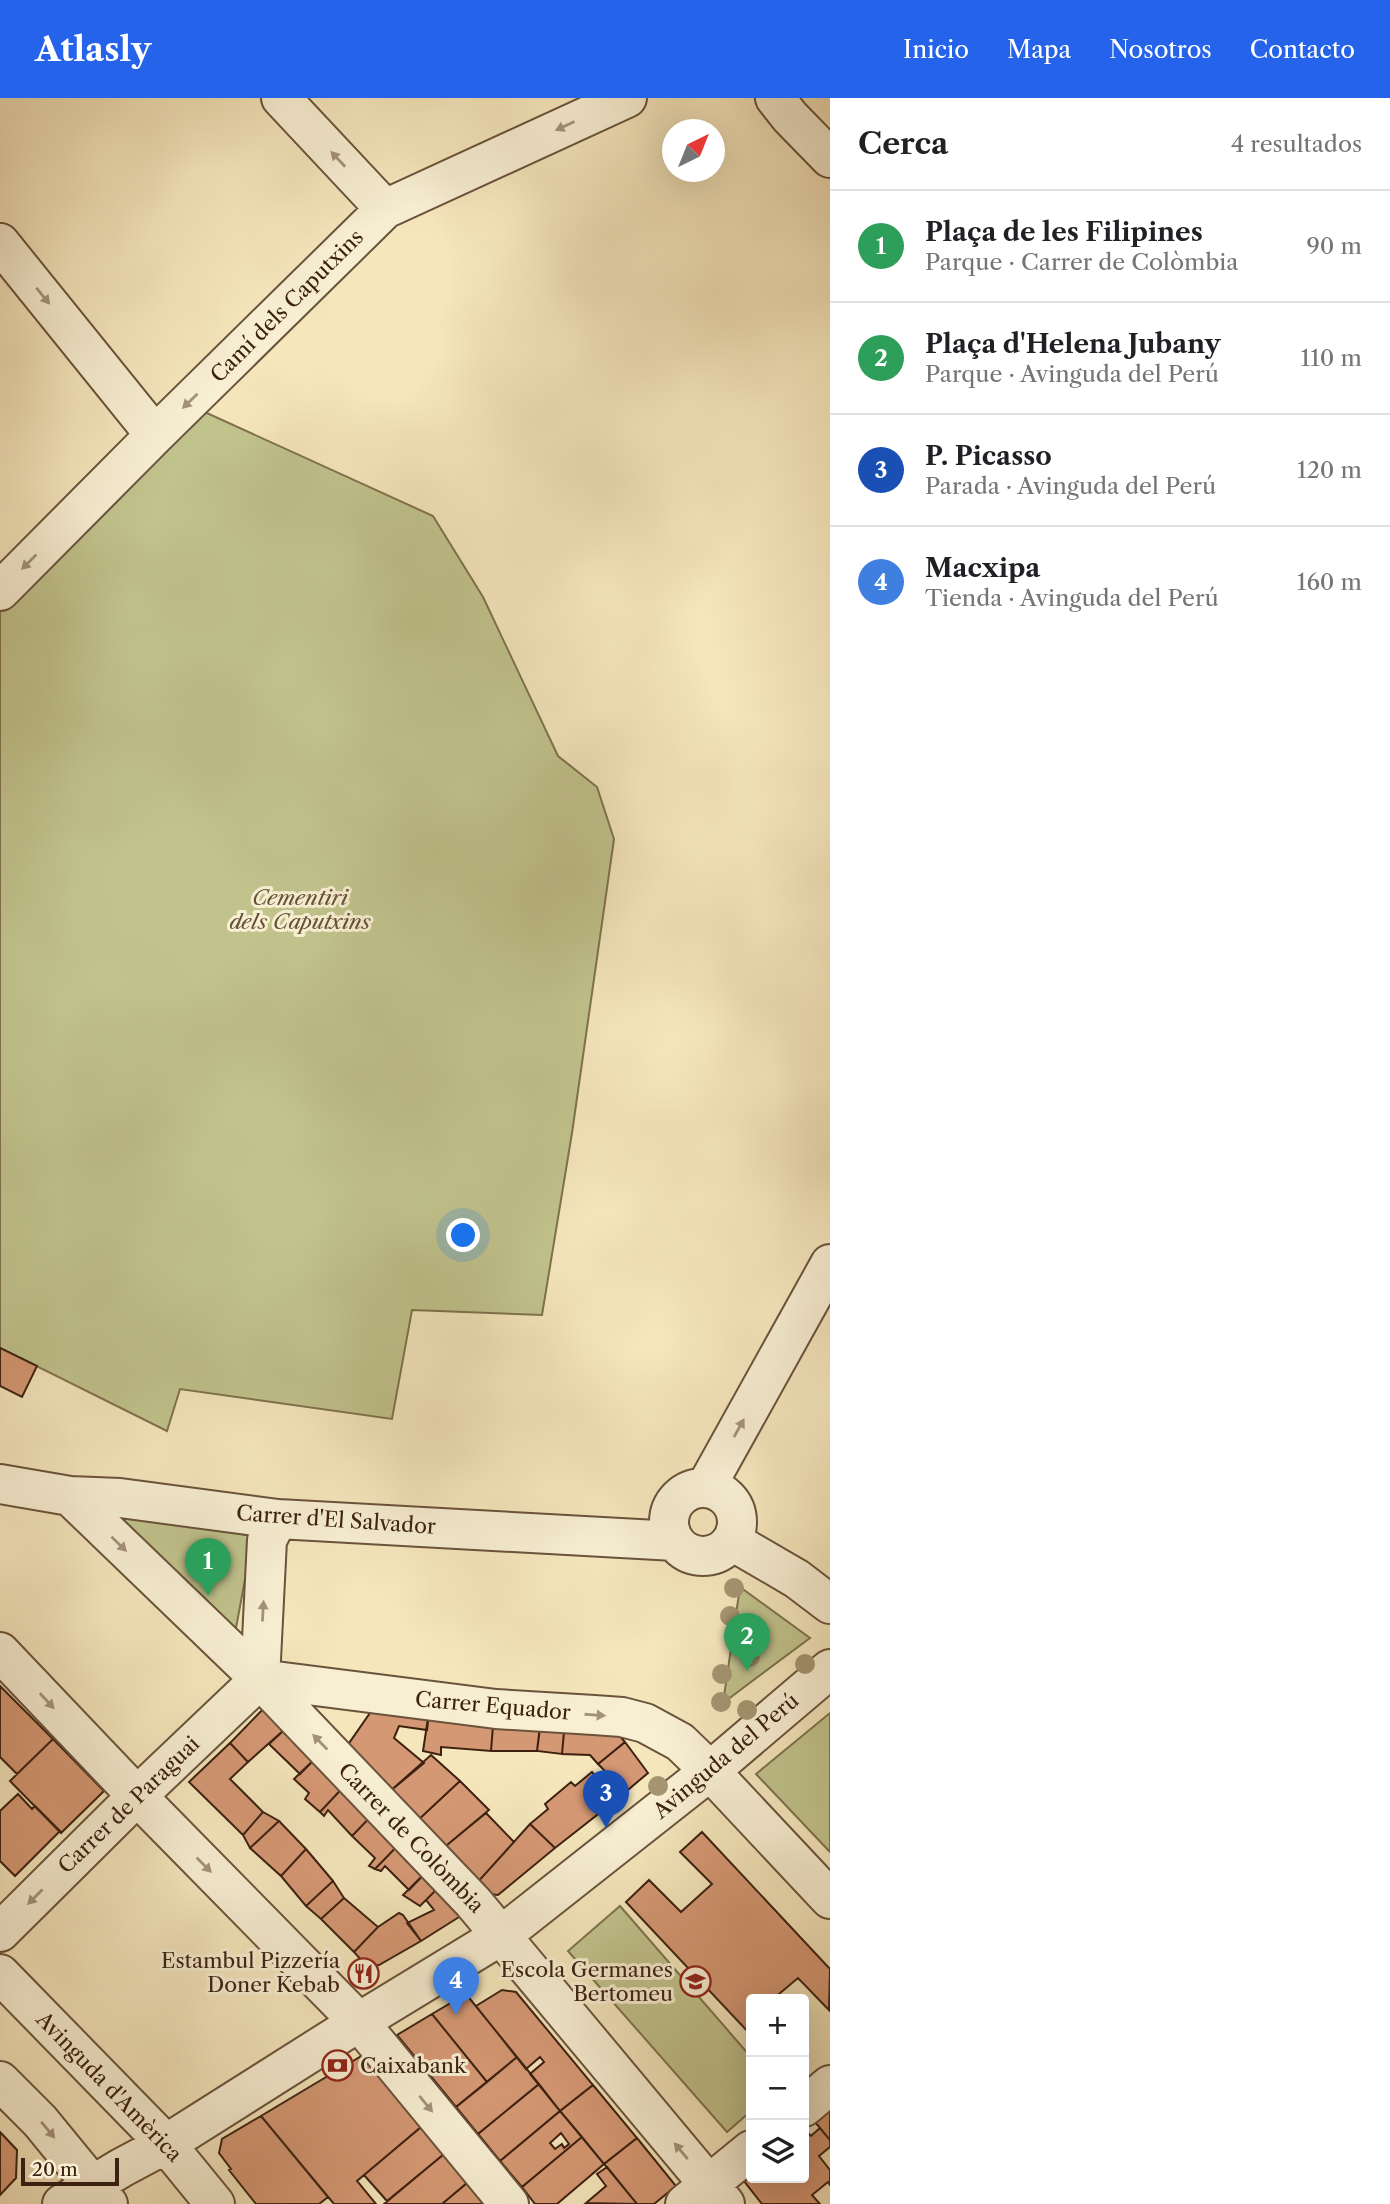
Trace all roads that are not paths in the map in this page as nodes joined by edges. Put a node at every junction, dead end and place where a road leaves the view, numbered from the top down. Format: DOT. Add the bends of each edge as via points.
graph roads {
  1 [pos="281,98"];
  2 [pos="627,98"];
  3 [pos="775,98"];
  4 [pos="830,158"];
  5 [pos="385,209"];
  6 [pos="0,243"];
  7 [pos="155,435"];
  8 [pos="0,592"];
  9 [pos="830,1264"];
  10 [pos="0,1484"];
  11 [pos="706,1487"];
  12 [pos="70,1496"];
  13 [pos="278,1519"];
  14 [pos="675,1541"];
  15 [pos="732,1541"];
  16 [pos="830,1604"];
  17 [pos="0,1652"];
  18 [pos="830,1669"];
  19 [pos="260,1679"];
  20 [pos="710,1771"];
  21 [pos="137,1796"];
  22 [pos="830,1899"];
  23 [pos="0,1932"];
  24 [pos="502,1935"];
  25 [pos="0,1974"];
  26 [pos="359,2022"];
  27 [pos="0,2081"];
  28 [pos="830,2085"];
  29 [pos="809,2103"];
  30 [pos="166,2144"];
  31 [pos="746,2155"];
  32 [pos="88,2197"];
  33 [pos="706,2198"];
  34 [pos="215,2204"];
  35 [pos="509,2204"];
  5 -- 1 [label="street, one-way"];
  2 -- 5 [label="street, Camí dels Caputxins, one-way"];
  3 -- 4 [label="street"];
  5 -- 7 [label="street, Camí dels Caputxins, one-way"];
  6 -- 7 [label="street, one-way"];
  7 -- 8 [label="street, Camí dels Caputxins, one-way"];
  11 -- 9 [label="street, one-way"];
  10 -- 12 [label="street, Carrer d'El Salvador"];
  11 -- 14 [label="street" via="689,1490 672,1506 670,1530"];
  11 -- 15 [label="street" via="728,1497 734,1507 738,1518"];
  12 -- 13 [label="street, Carrer d'El Salvador" via="120,1498"];
  12 -- 19 [label="street, Carrer de Colòmbia, one-way"];
  13 -- 14 [label="street, Carrer d'El Salvador"];
  19 -- 13 [label="street, one-way" via="267,1540"];
  14 -- 15 [label="street" via="701,1556 713,1555"];
  15 -- 16 [label="street"];
  17 -- 21 [label="street, one-way"];
  18 -- 20 [label="street, Avinguda del Perú"];
  19 -- 20 [label="street, Carrer Equador, one-way" via="496,1709 622,1717 664,1732"];
  19 -- 21 [label="street, Carrer de Paraguai"];
  24 -- 19 [label="street, Carrer de Colòmbia, one-way"];
  20 -- 22 [label="street, Carrer Equador"];
  20 -- 24 [label="street, Avinguda del Perú"];
  21 -- 23 [label="street, Carrer de Paraguai, one-way"];
  21 -- 26 [label="street, one-way"];
  24 -- 26 [label="street, Avinguda del Perú"];
  33 -- 24 [label="street, Carrer de Colòmbia, one-way"];
  25 -- 30 [label="street, Avinguda d'Amèrica"];
  26 -- 30 [label="street, Avinguda del Perú"];
  26 -- 35 [label="street, one-way"];
  27 -- 32 [label="street, one-way" via="40,2121"];
  28 -- 29 [label="street"];
  30 -- 32 [label="street, Avinguda del Perú"];
  30 -- 34 [label="street, Avinguda d'Amèrica"];
  31 -- 33 [label="street"];
}
